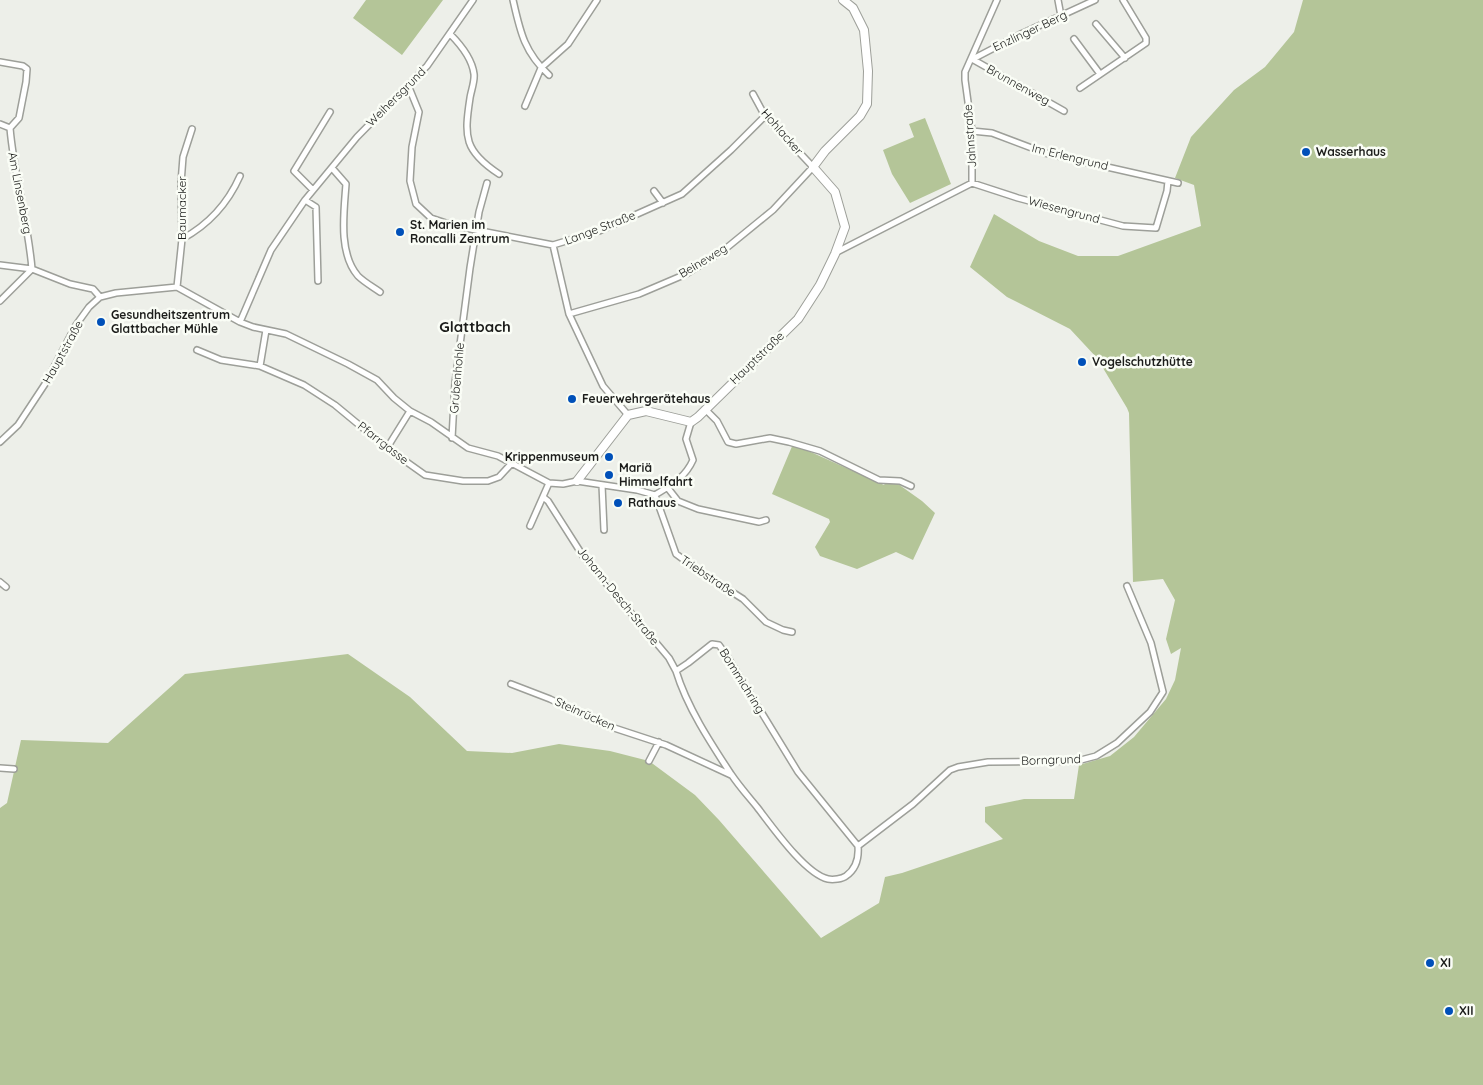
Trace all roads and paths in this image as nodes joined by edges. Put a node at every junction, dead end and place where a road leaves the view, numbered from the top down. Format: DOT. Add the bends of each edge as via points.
graph roads {
  1 [pos="473,0"];
  2 [pos="513,0"];
  3 [pos="597,0"];
  4 [pos="843,0"];
  5 [pos="997,0"];
  6 [pos="1058,0"];
  7 [pos="1095,0"];
  8 [pos="1123,0"];
  9 [pos="1061,16"];
  10 [pos="1096,24"];
  11 [pos="450,34"];
  12 [pos="1074,39"];
  13 [pos="1125,58"];
  14 [pos="972,59"];
  15 [pos="0,62"];
  16 [pos="968,64"];
  17 [pos="541,68"];
  18 [pos="1100,74"];
  19 [pos="549,75"];
  20 [pos="408,86"];
  21 [pos="1080,88"];
  22 [pos="753,94"];
  23 [pos="525,106"];
  24 [pos="1064,111"];
  25 [pos="330,112"];
  26 [pos="765,116"];
  27 [pos="0,124"];
  28 [pos="10,128"];
  29 [pos="192,129"];
  30 [pos="972,131"];
  31 [pos="332,168"];
  32 [pos="813,168"];
  33 [pos="499,174"];
  34 [pos="240,176"];
  35 [pos="1168,180"];
  36 [pos="487,183"];
  37 [pos="972,183"];
  38 [pos="1178,183"];
  39 [pos="313,190"];
  40 [pos="654,191"];
  41 [pos="305,200"];
  42 [pos="663,203"];
  43 [pos="476,229"];
  44 [pos="182,239"];
  45 [pos="553,245"];
  46 [pos="834,254"];
  47 [pos="0,265"];
  48 [pos="32,269"];
  49 [pos="318,281"];
  50 [pos="177,287"];
  51 [pos="380,292"];
  52 [pos="100,297"];
  53 [pos="0,301"];
  54 [pos="568,314"];
  55 [pos="240,322"];
  56 [pos="266,330"];
  57 [pos="198,350"];
  58 [pos="260,366"];
  59 [pos="705,409"];
  60 [pos="410,410"];
  61 [pos="628,415"];
  62 [pos="690,422"];
  63 [pos="452,438"];
  64 [pos="0,442"];
  65 [pos="387,448"];
  66 [pos="511,464"];
  67 [pos="576,481"];
  68 [pos="549,483"];
  69 [pos="602,485"];
  70 [pos="911,486"];
  71 [pos="667,487"];
  72 [pos="655,495"];
  73 [pos="543,498"];
  74 [pos="766,520"];
  75 [pos="530,526"];
  76 [pos="604,530"];
  77 [pos="0,582"];
  78 [pos="1127,586"];
  79 [pos="6,587"];
  80 [pos="792,632"];
  81 [pos="676,671"];
  82 [pos="511,684"];
  83 [pos="659,742"];
  84 [pos="649,761"];
  85 [pos="0,768"];
  86 [pos="14,769"];
  87 [pos="732,775"];
  88 [pos="858,846"];
  1 -- 11 [label="street, Weihersgrund"];
  2 -- 17 [label="street" via="521,36"];
  3 -- 17 [label="street" via="568,44"];
  4 -- 32 [label="street" via="853,8 864,30 868,104"];
  5 -- 16 [label="street, Jahnstraße"];
  6 -- 9 [label="street"];
  7 -- 9 [label="street, Enzlinger Berg"];
  8 -- 13 [label="street" via="1147,40"];
  9 -- 14 [label="street, Enzlinger Berg"];
  10 -- 13 [label="street"];
  11 -- 20 [label="street, Weihersgrund"];
  11 -- 33 [label="street" via="464,49 474,75 467,121 468,141 477,158"];
  12 -- 18 [label="street"];
  13 -- 18 [label="street"];
  14 -- 16 [label="street, Enzlinger Berg"];
  14 -- 24 [label="street, Brunnenweg"];
  15 -- 28 [label="street" via="27,69 18,118"];
  16 -- 30 [label="street, Jahnstraße" via="965,80"];
  17 -- 19 [label="street"];
  17 -- 23 [label="street"];
  18 -- 21 [label="street"];
  20 -- 31 [label="street, Weihersgrund" via="357,136"];
  20 -- 43 [label="street, Lange Straße" via="419,112 410,181 416,204 431,218"];
  22 -- 26 [label="street, Hohlacker"];
  25 -- 39 [label="street" via="294,171"];
  26 -- 32 [label="street, Hohlacker"];
  26 -- 42 [label="street, Lange Straße" via="682,194"];
  27 -- 28 [label="street"];
  28 -- 48 [label="street, Am Linsenberg"];
  29 -- 44 [label="street, Baumacker" via="183,157"];
  30 -- 35 [label="street, Im Erlengrund" via="992,133 1045,153"];
  30 -- 37 [label="street, Jahnstraße"];
  31 -- 39 [label="street, Weihersgrund"];
  31 -- 51 [label="street" via="346,184 343,220 347,257 358,276"];
  32 -- 46 [label="street, Hauptstraße" via="836,192 845,227"];
  32 -- 54 [label="street, Beineweg" via="773,210 724,250 686,274 639,294"];
  34 -- 44 [label="street" via="233,193 220,208 196,231"];
  35 -- 37 [label="street, Wiesengrund" via="1156,228 1123,226"];
  35 -- 38 [label="street, Im Erlengrund"];
  36 -- 43 [label="street"];
  37 -- 46 [label="street, Jahnstraße"];
  39 -- 41 [label="street, Weihersgrund"];
  40 -- 42 [label="street"];
  41 -- 49 [label="street" via="316,207"];
  41 -- 55 [label="street, Weihersgrund" via="271,250"];
  42 -- 45 [label="street, Lange Straße" via="599,231"];
  43 -- 45 [label="street, Lange Straße"];
  43 -- 63 [label="street, Grubenhohle" via="456,374"];
  44 -- 50 [label="street, Baumacker"];
  45 -- 54 [label="street"];
  46 -- 59 [label="street, Hauptstraße" via="820,285 798,319"];
  47 -- 48 [label="street"];
  48 -- 52 [label="street" via="93,289"];
  48 -- 53 [label="street"];
  50 -- 52 [label="street" via="116,292"];
  50 -- 55 [label="street"];
  52 -- 64 [label="street, Hauptstraße" via="76,325 45,384 18,424"];
  54 -- 61 [label="street" via="603,386"];
  55 -- 56 [label="street"];
  56 -- 58 [label="street"];
  56 -- 60 [label="street" via="303,341 370,376"];
  57 -- 58 [label="street, Pfarrgasse" via="221,360"];
  58 -- 65 [label="street, Pfarrgasse" via="304,385 335,405"];
  59 -- 62 [label="street, Hauptstraße"];
  59 -- 70 [label="street" via="717,420 728,442 736,444 770,438 788,442 820,452 879,480 900,481"];
  60 -- 63 [label="street"];
  60 -- 65 [label="street"];
  61 -- 62 [label="street" via="646,411"];
  61 -- 67 [label="street"];
  62 -- 71 [label="street" via="686,439 694,460 688,471"];
  63 -- 66 [label="street" via="468,448 498,456"];
  65 -- 66 [label="street, Pfarrgasse" via="425,475 463,481 488,481 499,477"];
  66 -- 68 [label="street"];
  67 -- 68 [label="street"];
  67 -- 69 [label="street"];
  68 -- 73 [label="street"];
  69 -- 72 [label="street"];
  69 -- 76 [label="street"];
  71 -- 72 [label="street"];
  71 -- 74 [label="street" via="678,501 698,509 759,522"];
  72 -- 80 [label="street, Triebstraße" via="676,554 743,599 766,622"];
  73 -- 75 [label="street"];
  73 -- 81 [label="street, Johann-Desch-Straße" via="583,556 669,658"];
  77 -- 79 [label="street"];
  78 -- 88 [label="street, Borngrund" via="1151,643 1163,692 1150,712 1117,743 1096,756 1077,761 988,762 950,770 913,804"];
  81 -- 87 [label="street" via="700,724"];
  81 -- 88 [label="street, Bommichring" via="712,644 719,645 798,772"];
  82 -- 83 [label="street, Steinrücken" via="602,724"];
  83 -- 84 [label="street"];
  83 -- 87 [label="street, Steinrücken"];
  85 -- 86 [label="street"];
  87 -- 88 [label="street" via="776,833 810,868 827,879 845,877 853,869"];
}
